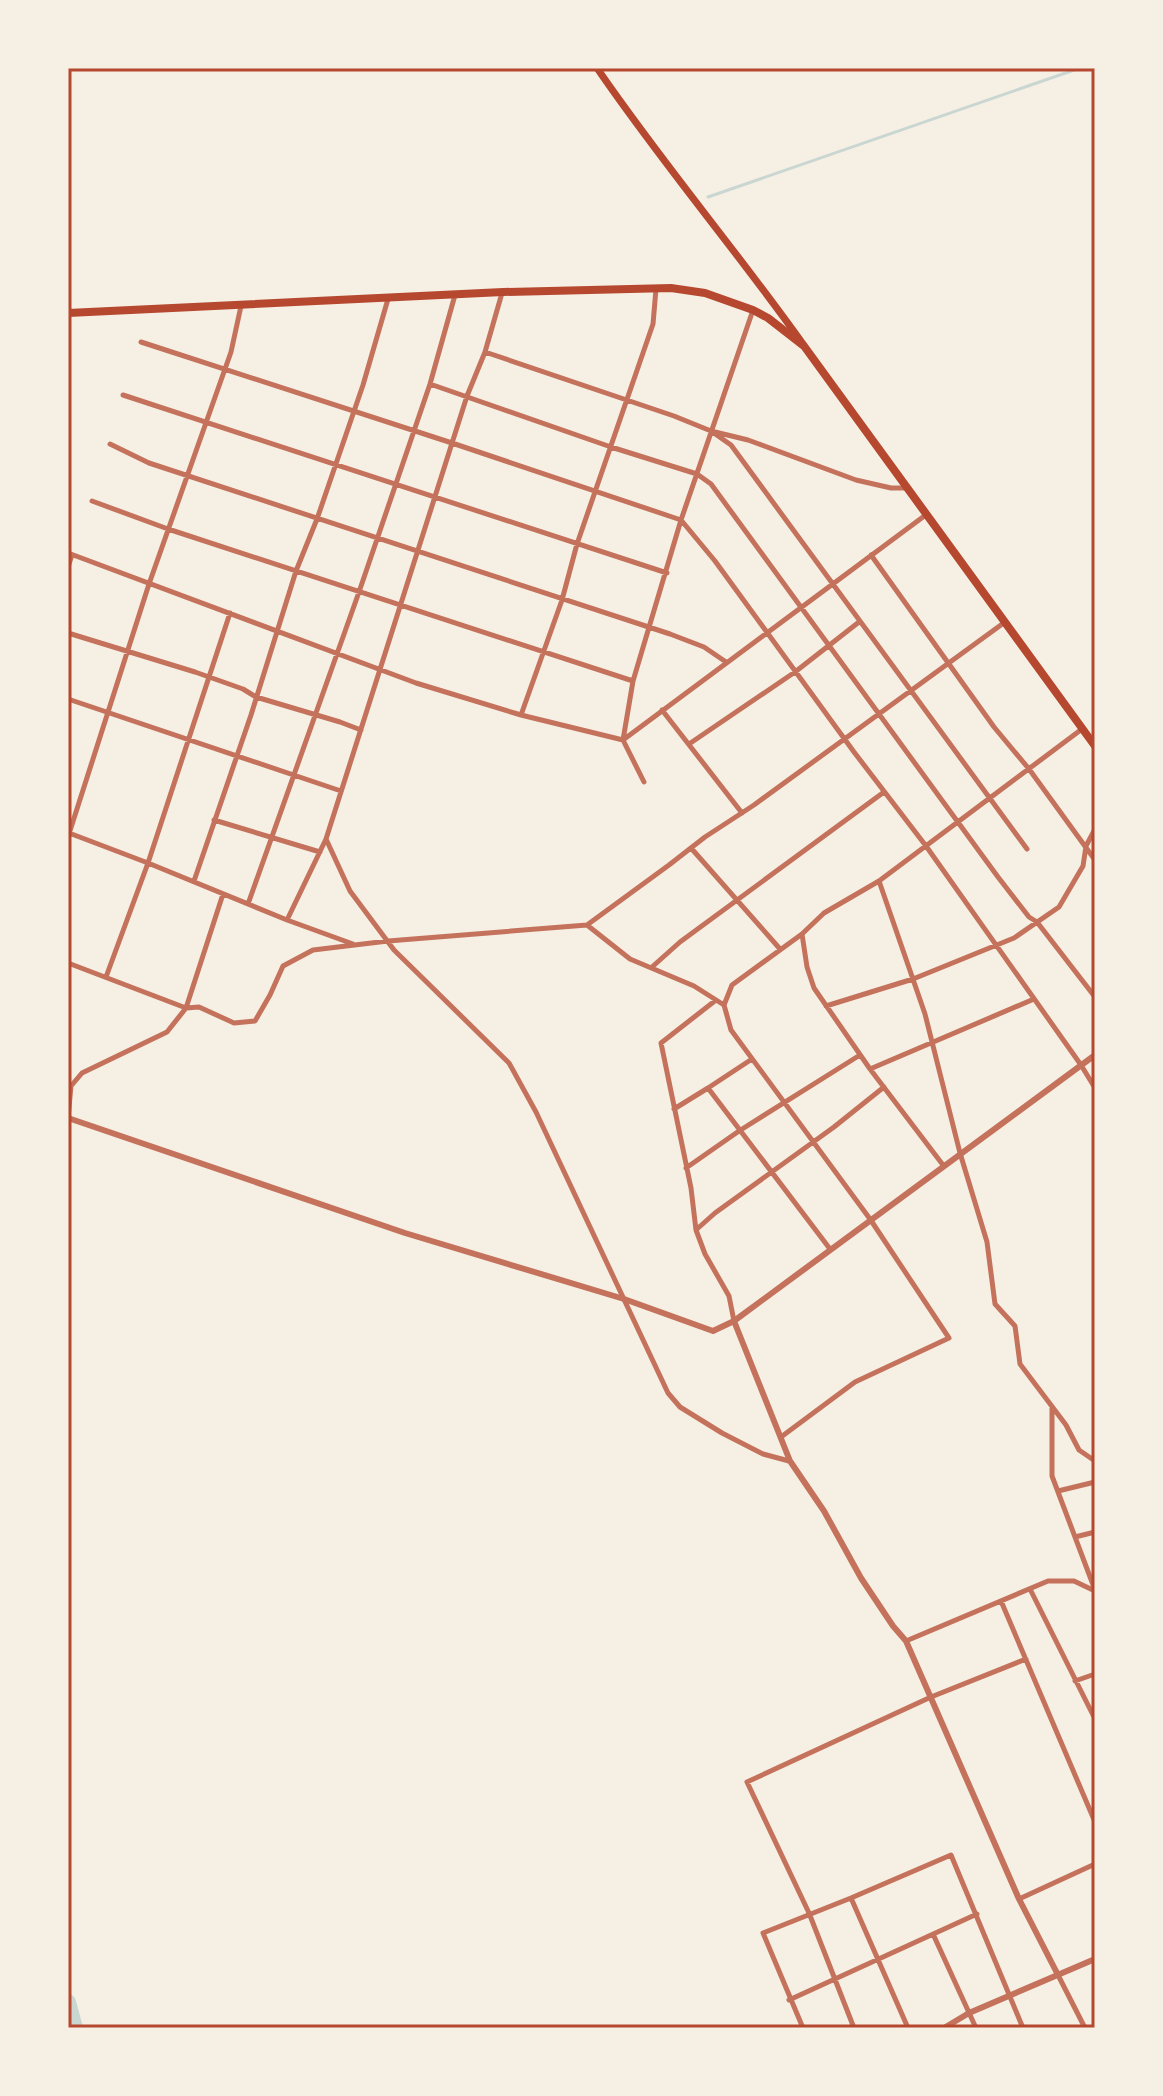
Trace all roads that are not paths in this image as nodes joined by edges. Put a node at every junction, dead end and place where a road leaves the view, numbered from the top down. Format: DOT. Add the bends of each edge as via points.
graph roads {
  1 [pos="597,68"];
  2 [pos="656,288"];
  3 [pos="503,292"];
  4 [pos="455,295"];
  5 [pos="388,298"];
  6 [pos="241,306"];
  7 [pos="753,310"];
  8 [pos="68,313"];
  9 [pos="141,342"];
  10 [pos="804,346"];
  11 [pos="485,352"];
  12 [pos="224,368"];
  13 [pos="430,384"];
  14 [pos="123,395"];
  15 [pos="467,396"];
  16 [pos="627,400"];
  17 [pos="354,411"];
  18 [pos="208,421"];
  19 [pos="413,430"];
  20 [pos="711,431"];
  21 [pos="452,443"];
  22 [pos="110,444"];
  23 [pos="611,447"];
  24 [pos="337,464"];
  25 [pos="697,474"];
  26 [pos="187,476"];
  27 [pos="395,483"];
  28 [pos="908,488"];
  29 [pos="595,491"];
  30 [pos="435,496"];
  31 [pos="92,501"];
  32 [pos="927,514"];
  33 [pos="317,519"];
  34 [pos="681,520"];
  35 [pos="168,529"];
  36 [pos="377,538"];
  37 [pos="577,544"];
  38 [pos="418,551"];
  39 [pos="70,554"];
  40 [pos="871,555"];
  41 [pos="68,567"];
  42 [pos="296,571"];
  43 [pos="667,573"];
  44 [pos="149,584"];
  45 [pos="832,584"];
  46 [pos="359,592"];
  47 [pos="562,600"];
  48 [pos="401,605"];
  49 [pos="800,607"];
  50 [pos="230,613"];
  51 [pos="859,622"];
  52 [pos="1005,622"];
  53 [pos="650,628"];
  54 [pos="276,631"];
  55 [pos="766,632"];
  56 [pos="68,633"];
  57 [pos="828,645"];
  58 [pos="128,651"];
  59 [pos="336,653"];
  60 [pos="543,653"];
  61 [pos="726,662"];
  62 [pos="949,663"];
  63 [pos="380,670"];
  64 [pos="795,672"];
  65 [pos="209,677"];
  66 [pos="633,681"];
  67 [pos="910,690"];
  68 [pos="256,697"];
  69 [pos="68,699"];
  70 [pos="662,710"];
  71 [pos="108,713"];
  72 [pos="879,713"];
  73 [pos="315,715"];
  74 [pos="521,715"];
  75 [pos="1082,729"];
  76 [pos="361,730"];
  77 [pos="844,739"];
  78 [pos="188,740"];
  79 [pos="623,740"];
  80 [pos="689,744"];
  81 [pos="1095,746"];
  82 [pos="237,755"];
  83 [pos="1029,769"];
  84 [pos="293,775"];
  85 [pos="644,782"];
  86 [pos="341,791"];
  87 [pos="884,792"];
  88 [pos="991,797"];
  89 [pos="742,813"];
  90 [pos="214,820"];
  91 [pos="958,822"];
  92 [pos="1095,829"];
  93 [pos="68,834"];
  94 [pos="271,837"];
  95 [pos="326,839"];
  96 [pos="926,846"];
  97 [pos="1086,846"];
  98 [pos="691,848"];
  99 [pos="1027,849"];
  100 [pos="320,852"];
  101 [pos="1095,860"];
  102 [pos="148,863"];
  103 [pos="194,881"];
  104 [pos="879,881"];
  105 [pos="223,894"];
  106 [pos="738,900"];
  107 [pos="248,904"];
  108 [pos="287,920"];
  109 [pos="1037,922"];
  110 [pos="587,925"];
  111 [pos="802,934"];
  112 [pos="388,941"];
  113 [pos="355,945"];
  114 [pos="996,946"];
  115 [pos="780,949"];
  116 [pos="68,963"];
  117 [pos="652,967"];
  118 [pos="106,977"];
  119 [pos="913,979"];
  120 [pos="1095,997"];
  121 [pos="1034,999"];
  122 [pos="716,1000"];
  123 [pos="724,1005"];
  124 [pos="826,1006"];
  125 [pos="186,1008"];
  126 [pos="932,1042"];
  127 [pos="860,1055"];
  128 [pos="1095,1055"];
  129 [pos="752,1059"];
  130 [pos="1081,1065"];
  131 [pos="870,1069"];
  132 [pos="884,1087"];
  133 [pos="708,1088"];
  134 [pos="1095,1088"];
  135 [pos="785,1103"];
  136 [pos="674,1109"];
  137 [pos="68,1118"];
  138 [pos="739,1131"];
  139 [pos="814,1142"];
  140 [pos="960,1153"];
  141 [pos="943,1165"];
  142 [pos="686,1168"];
  143 [pos="771,1173"];
  144 [pos="870,1219"];
  145 [pos="696,1230"];
  146 [pos="830,1249"];
  147 [pos="624,1299"];
  148 [pos="734,1321"];
  149 [pos="1052,1407"];
  150 [pos="781,1437"];
  151 [pos="790,1461"];
  152 [pos="1095,1461"];
  153 [pos="1095,1482"];
  154 [pos="1058,1491"];
  155 [pos="1095,1532"];
  156 [pos="1075,1537"];
  157 [pos="1092,1576"];
  158 [pos="1030,1589"];
  159 [pos="1095,1590"];
  160 [pos="1001,1601"];
  161 [pos="906,1641"];
  162 [pos="1026,1659"];
  163 [pos="1095,1674"];
  164 [pos="1075,1681"];
  165 [pos="931,1697"];
  166 [pos="1095,1719"];
  167 [pos="1093,1813"];
  168 [pos="1095,1822"];
  169 [pos="1095,1864"];
  170 [pos="851,1898"];
  171 [pos="1019,1899"];
  172 [pos="809,1913"];
  173 [pos="977,1914"];
  174 [pos="933,1934"];
  175 [pos="878,1959"];
  176 [pos="1095,1959"];
  177 [pos="1058,1975"];
  178 [pos="835,1979"];
  179 [pos="1009,1996"];
  180 [pos="789,2000"];
  181 [pos="969,2013"];
  182 [pos="803,2028"];
  183 [pos="854,2028"];
  184 [pos="908,2028"];
  185 [pos="944,2028"];
  186 [pos="976,2028"];
  187 [pos="1023,2028"];
  188 [pos="1085,2028"];
  1 -- 10 [label="main road"];
  2 -- 3 [label="highway"];
  2 -- 7 [label="highway" via="705,293"];
  2 -- 16 [label="street" via="653,324"];
  3 -- 4 [label="highway"];
  3 -- 11 [label="street"];
  4 -- 5 [label="highway"];
  4 -- 13 [label="street"];
  5 -- 6 [label="highway"];
  5 -- 17 [label="street"];
  6 -- 8 [label="highway"];
  6 -- 12 [label="street"];
  7 -- 10 [label="highway"];
  7 -- 20 [label="street"];
  9 -- 12 [label="street"];
  10 -- 28 [label="highway"];
  11 -- 15 [label="street"];
  11 -- 16 [label="street"];
  12 -- 17 [label="street"];
  12 -- 18 [label="street"];
  13 -- 15 [label="street"];
  13 -- 19 [label="street"];
  14 -- 18 [label="street"];
  15 -- 21 [label="street"];
  15 -- 23 [label="street"];
  16 -- 20 [label="street"];
  16 -- 23 [label="street"];
  17 -- 19 [label="street"];
  17 -- 24 [label="street"];
  18 -- 24 [label="street"];
  18 -- 26 [label="street"];
  19 -- 21 [label="street"];
  19 -- 27 [label="street"];
  20 -- 25 [label="street"];
  20 -- 28 [label="street" via="856,480"];
  20 -- 45 [label="street" via="731,445"];
  21 -- 29 [label="street"];
  21 -- 30 [label="street"];
  22 -- 26 [label="street"];
  23 -- 25 [label="street"];
  23 -- 29 [label="street"];
  24 -- 27 [label="street"];
  24 -- 33 [label="street"];
  25 -- 34 [label="street"];
  25 -- 49 [label="street" via="734,513"];
  26 -- 33 [label="street"];
  26 -- 35 [label="street"];
  27 -- 30 [label="street"];
  27 -- 36 [label="street"];
  28 -- 32 [label="highway"];
  29 -- 34 [label="street"];
  29 -- 37 [label="street"];
  30 -- 37 [label="street"];
  30 -- 38 [label="street"];
  31 -- 35 [label="street"];
  32 -- 40 [label="street"];
  32 -- 52 [label="highway"];
  33 -- 36 [label="street"];
  33 -- 42 [label="street"];
  34 -- 43 [label="street"];
  34 -- 55 [label="street"];
  35 -- 42 [label="street"];
  35 -- 44 [label="street"];
  36 -- 38 [label="street"];
  36 -- 46 [label="street"];
  37 -- 43 [label="street"];
  37 -- 47 [label="street"];
  38 -- 47 [label="street"];
  38 -- 48 [label="street"];
  39 -- 41 [label="street"];
  39 -- 44 [label="street"];
  40 -- 45 [label="street"];
  40 -- 62 [label="street"];
  42 -- 46 [label="street"];
  42 -- 54 [label="street"];
  43 -- 53 [label="street"];
  44 -- 50 [label="street"];
  44 -- 58 [label="street"];
  45 -- 49 [label="street"];
  45 -- 51 [label="street"];
  46 -- 48 [label="street"];
  46 -- 59 [label="street"];
  47 -- 53 [label="street"];
  47 -- 60 [label="street"];
  48 -- 60 [label="street"];
  48 -- 63 [label="street"];
  49 -- 55 [label="street"];
  49 -- 57 [label="street"];
  50 -- 54 [label="street"];
  50 -- 65 [label="street"];
  51 -- 57 [label="street"];
  51 -- 67 [label="street"];
  52 -- 62 [label="street"];
  52 -- 75 [label="highway"];
  53 -- 61 [label="street" via="704,647"];
  53 -- 66 [label="street"];
  54 -- 59 [label="street"];
  54 -- 68 [label="street"];
  55 -- 61 [label="street"];
  55 -- 64 [label="street"];
  56 -- 58 [label="street"];
  57 -- 64 [label="street"];
  57 -- 72 [label="street"];
  58 -- 65 [label="street"];
  58 -- 71 [label="street"];
  59 -- 63 [label="street"];
  59 -- 73 [label="street"];
  60 -- 66 [label="street"];
  60 -- 74 [label="street"];
  61 -- 70 [label="street"];
  62 -- 67 [label="street"];
  62 -- 83 [label="street"];
  63 -- 74 [label="street"];
  63 -- 76 [label="street"];
  64 -- 77 [label="street"];
  64 -- 80 [label="street"];
  65 -- 68 [label="street"];
  65 -- 78 [label="street"];
  66 -- 79 [label="street"];
  67 -- 72 [label="street"];
  67 -- 88 [label="street"];
  68 -- 73 [label="street"];
  68 -- 82 [label="street"];
  69 -- 71 [label="street"];
  70 -- 79 [label="street"];
  70 -- 80 [label="street"];
  71 -- 78 [label="street"];
  71 -- 93 [label="street"];
  72 -- 77 [label="street"];
  72 -- 91 [label="street"];
  73 -- 76 [label="street"];
  73 -- 84 [label="street"];
  74 -- 79 [label="street"];
  75 -- 81 [label="highway"];
  75 -- 83 [label="street"];
  76 -- 86 [label="street"];
  77 -- 87 [label="street"];
  77 -- 89 [label="street"];
  78 -- 82 [label="street"];
  78 -- 102 [label="street"];
  79 -- 85 [label="street"];
  80 -- 89 [label="street"];
  82 -- 84 [label="street"];
  82 -- 90 [label="street"];
  83 -- 88 [label="street"];
  83 -- 97 [label="street"];
  84 -- 86 [label="street"];
  84 -- 94 [label="street"];
  86 -- 95 [label="street"];
  87 -- 96 [label="street"];
  87 -- 106 [label="street"];
  88 -- 91 [label="street"];
  88 -- 99 [label="street"];
  89 -- 98 [label="street"];
  90 -- 94 [label="street"];
  90 -- 103 [label="street"];
  91 -- 96 [label="street"];
  91 -- 109 [label="street"];
  92 -- 97 [label="street"];
  93 -- 102 [label="street"];
  94 -- 100 [label="street"];
  94 -- 107 [label="street"];
  95 -- 100 [label="street"];
  95 -- 112 [label="street" via="350,891"];
  96 -- 104 [label="street"];
  96 -- 114 [label="street"];
  97 -- 101 [label="street"];
  97 -- 109 [label="street" via="1083,866 1067,896"];
  98 -- 106 [label="street"];
  98 -- 110 [label="street"];
  100 -- 108 [label="street"];
  102 -- 103 [label="street"];
  102 -- 118 [label="street"];
  103 -- 105 [label="street"];
  104 -- 111 [label="street" via="824,913"];
  104 -- 119 [label="street"];
  105 -- 107 [label="street"];
  105 -- 125 [label="street"];
  106 -- 115 [label="street"];
  106 -- 117 [label="street"];
  107 -- 108 [label="street"];
  108 -- 113 [label="street"];
  109 -- 114 [label="street"];
  109 -- 120 [label="street"];
  110 -- 112 [label="street"];
  110 -- 117 [label="street" via="630,959"];
  111 -- 115 [label="street"];
  111 -- 124 [label="street" via="807,967"];
  112 -- 113 [label="street"];
  112 -- 147 [label="street" via="509,1063"];
  113 -- 125 [label="street" via="313,950 283,966 255,1021 234,1023 199,1007"];
  114 -- 119 [label="street"];
  114 -- 121 [label="street"];
  115 -- 123 [label="street" via="732,985"];
  116 -- 118 [label="street"];
  117 -- 122 [label="street"];
  118 -- 125 [label="street"];
  119 -- 124 [label="street"];
  119 -- 126 [label="street"];
  121 -- 126 [label="street"];
  121 -- 130 [label="street"];
  122 -- 123 [label="street"];
  122 -- 136 [label="street" via="661,1043"];
  123 -- 129 [label="street" via="731,1030"];
  124 -- 127 [label="street"];
  125 -- 137 [label="street" via="167,1032 82,1073 71,1086"];
  126 -- 131 [label="street"];
  126 -- 140 [label="street"];
  127 -- 131 [label="street"];
  127 -- 135 [label="street"];
  128 -- 130 [label="street"];
  129 -- 133 [label="street"];
  129 -- 135 [label="street"];
  130 -- 134 [label="street"];
  130 -- 140 [label="street"];
  131 -- 132 [label="street"];
  132 -- 139 [label="street"];
  132 -- 141 [label="street"];
  133 -- 136 [label="street"];
  133 -- 138 [label="street"];
  135 -- 138 [label="street"];
  135 -- 139 [label="street"];
  136 -- 142 [label="street"];
  137 -- 147 [label="street" via="405,1233"];
  138 -- 142 [label="street"];
  138 -- 143 [label="street"];
  139 -- 143 [label="street"];
  139 -- 144 [label="street"];
  140 -- 141 [label="street"];
  140 -- 149 [label="street" via="987,1242 995,1304 1015,1326 1020,1364"];
  141 -- 144 [label="street"];
  142 -- 145 [label="street"];
  143 -- 145 [label="street"];
  143 -- 146 [label="street"];
  144 -- 146 [label="street"];
  144 -- 150 [label="street" via="949,1338 855,1382"];
  145 -- 148 [label="street" via="729,1296"];
  146 -- 148 [label="street"];
  147 -- 148 [label="street" via="713,1331"];
  147 -- 151 [label="street" via="668,1393 680,1407 763,1454"];
  148 -- 150 [label="street"];
  149 -- 152 [label="street" via="1079,1450"];
  149 -- 154 [label="street" via="1052,1476"];
  150 -- 151 [label="street"];
  151 -- 161 [label="street"];
  153 -- 154 [label="street"];
  154 -- 156 [label="street"];
  155 -- 156 [label="street"];
  156 -- 157 [label="street"];
  157 -- 159 [label="street"];
  158 -- 159 [label="street" via="1048,1581 1074,1581"];
  158 -- 160 [label="street"];
  158 -- 164 [label="street"];
  160 -- 161 [label="street"];
  160 -- 162 [label="street"];
  161 -- 165 [label="street"];
  162 -- 165 [label="street"];
  162 -- 167 [label="street"];
  163 -- 164 [label="street"];
  164 -- 166 [label="street"];
  165 -- 171 [label="street"];
  165 -- 172 [label="street" via="747,1782"];
  167 -- 168 [label="street"];
  169 -- 171 [label="street"];
  170 -- 172 [label="street"];
  170 -- 173 [label="street" via="951,1855"];
  170 -- 175 [label="street"];
  171 -- 177 [label="street"];
  172 -- 178 [label="street"];
  172 -- 180 [label="street" via="763,1933"];
  173 -- 174 [label="street"];
  173 -- 179 [label="street"];
  174 -- 175 [label="street"];
  174 -- 181 [label="street"];
  175 -- 178 [label="street"];
  175 -- 184 [label="street"];
  176 -- 177 [label="street"];
  177 -- 179 [label="street"];
  177 -- 188 [label="street"];
  178 -- 180 [label="street"];
  178 -- 183 [label="street"];
  179 -- 181 [label="street"];
  179 -- 187 [label="street"];
  180 -- 182 [label="street"];
  181 -- 185 [label="street"];
  181 -- 186 [label="street"];
}
